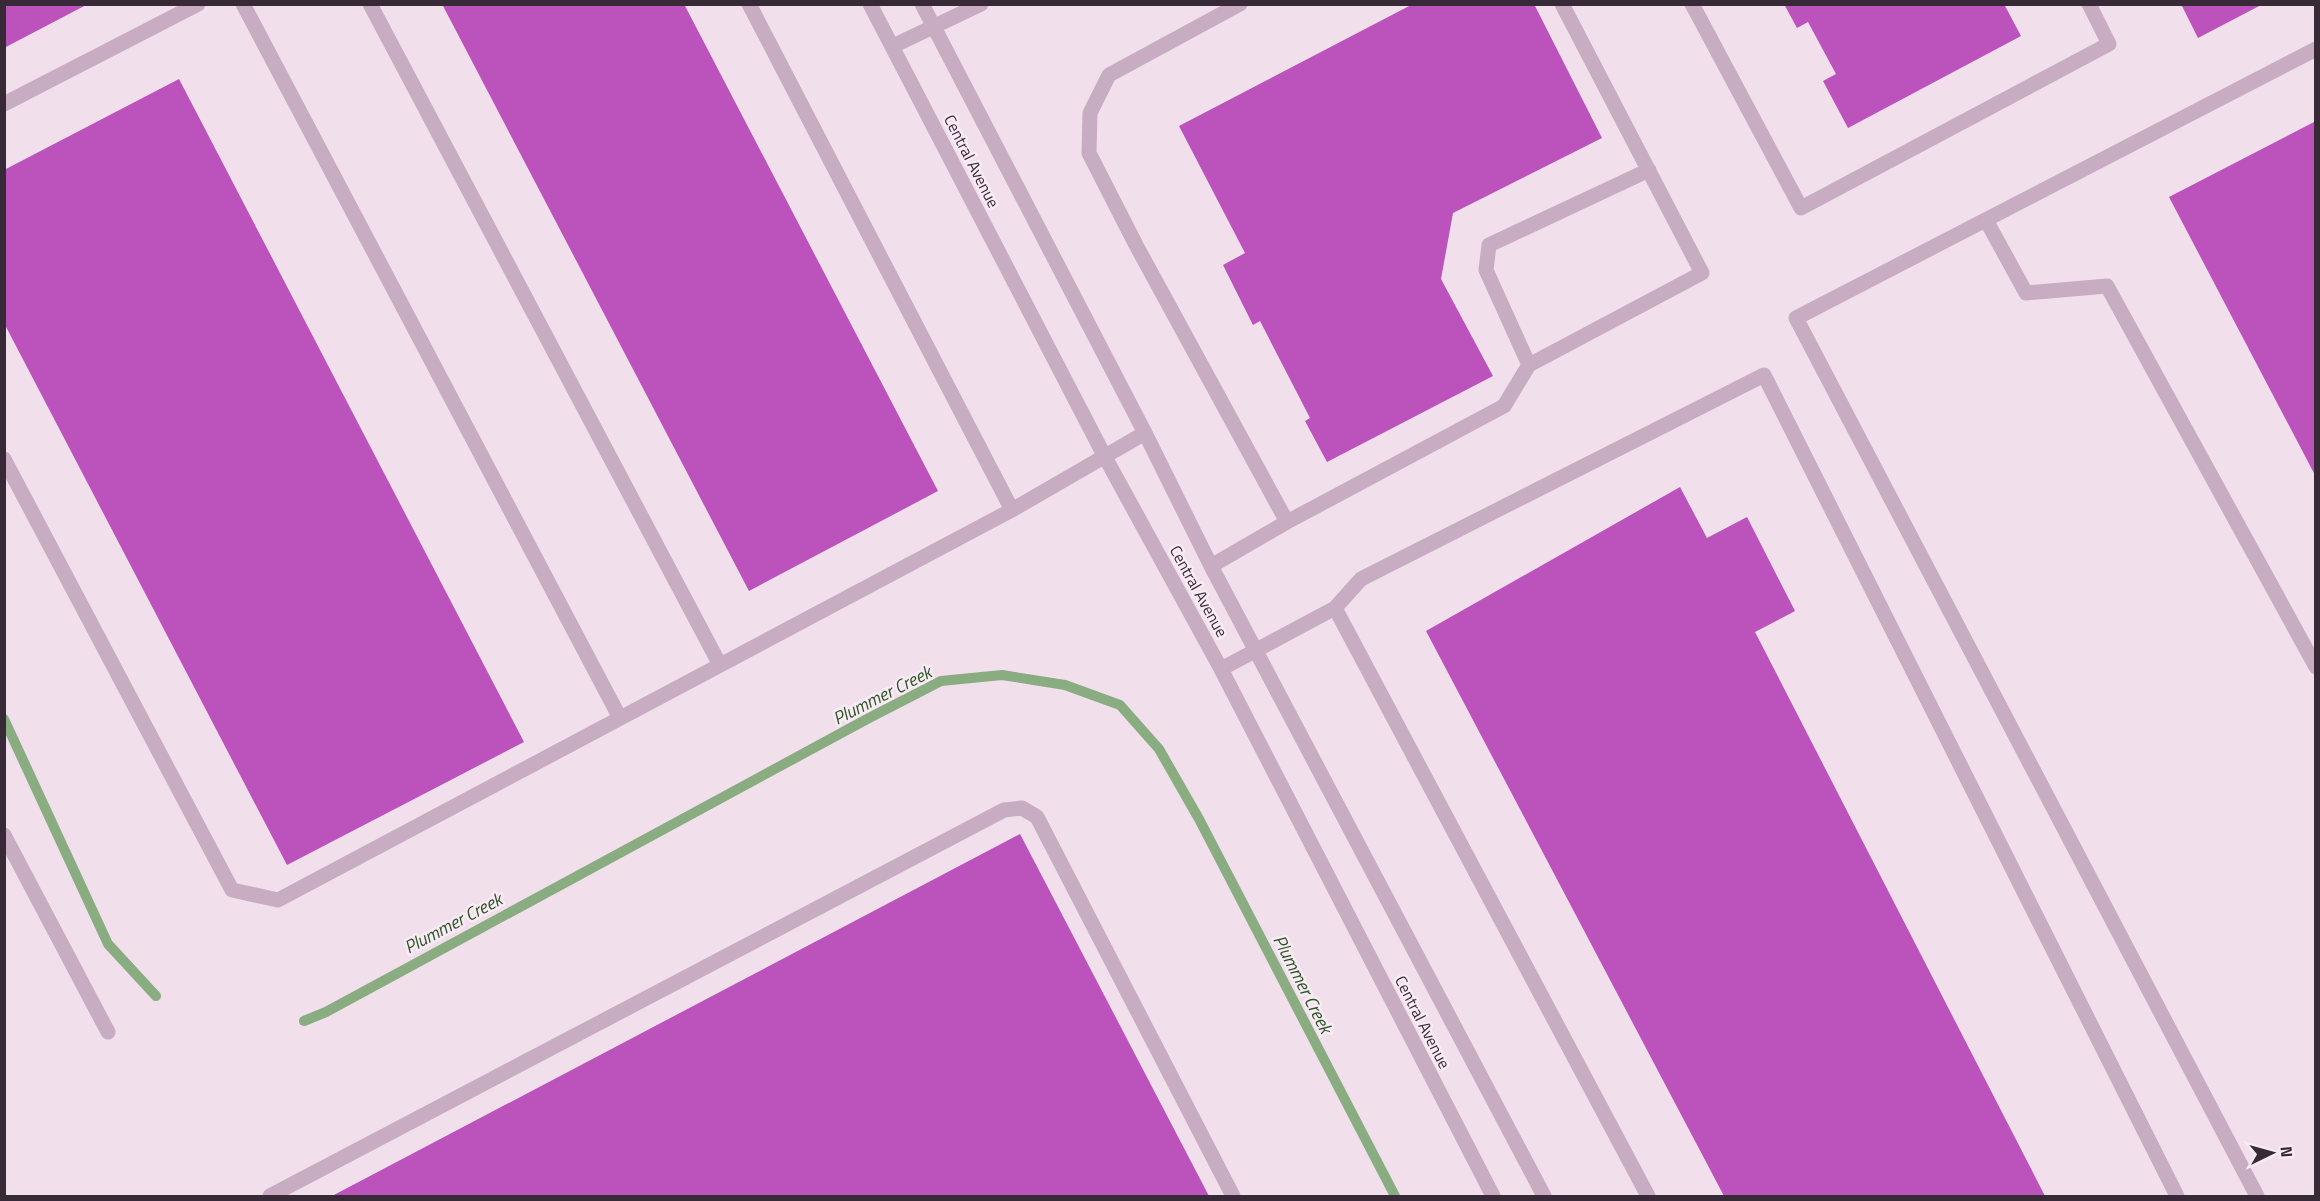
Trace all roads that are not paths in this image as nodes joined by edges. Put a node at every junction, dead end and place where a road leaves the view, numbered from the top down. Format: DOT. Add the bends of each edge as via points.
graph roads {
  1 [pos="198,4"];
  2 [pos="243,4"];
  3 [pos="370,4"];
  4 [pos="749,4"];
  5 [pos="870,4"];
  6 [pos="922,4"];
  7 [pos="981,4"];
  8 [pos="1240,4"];
  9 [pos="1562,4"];
  10 [pos="1692,4"];
  11 [pos="2089,4"];
  12 [pos="934,26"];
  13 [pos="893,46"];
  14 [pos="2316,49"];
  15 [pos="4,104"];
  16 [pos="1648,170"];
  17 [pos="1986,220"];
  18 [pos="1529,364"];
  19 [pos="1145,433"];
  20 [pos="1105,457"];
  21 [pos="4,459"];
  22 [pos="1012,510"];
  23 [pos="1287,522"];
  24 [pos="1211,566"];
  25 [pos="1335,608"];
  26 [pos="1256,650"];
  27 [pos="720,665"];
  28 [pos="2316,667"];
  29 [pos="1221,669"];
  30 [pos="620,718"];
  31 [pos="4,836"];
  32 [pos="108,1032"];
  33 [pos="270,1197"];
  34 [pos="1233,1197"];
  35 [pos="1492,1197"];
  36 [pos="1544,1197"];
  37 [pos="1647,1197"];
  38 [pos="2177,1197"];
  39 [pos="2257,1197"];
  1 -- 15 [label="street"];
  2 -- 30 [label="street"];
  3 -- 27 [label="street"];
  4 -- 22 [label="street"];
  5 -- 13 [label="street, Central Avenue"];
  6 -- 12 [label="street, Central Avenue"];
  7 -- 12 [label="street"];
  8 -- 23 [label="street" via="1109,75 1090,113 1089,153"];
  9 -- 16 [label="street"];
  10 -- 11 [label="street" via="1801,208 2109,44"];
  12 -- 13 [label="street"];
  12 -- 19 [label="street, Central Avenue"];
  13 -- 20 [label="street, Central Avenue"];
  14 -- 17 [label="street"];
  16 -- 18 [label="street" via="1489,245 1486,270"];
  16 -- 18 [label="street" via="1702,273"];
  17 -- 28 [label="street" via="2026,293 2107,286"];
  17 -- 39 [label="street" via="1796,318"];
  18 -- 23 [label="street" via="1504,406"];
  19 -- 20 [label="street"];
  19 -- 24 [label="street, Central Avenue"];
  20 -- 22 [label="street"];
  20 -- 29 [label="street, Central Avenue"];
  21 -- 30 [label="street" via="232,890 278,900"];
  22 -- 27 [label="street"];
  23 -- 24 [label="street"];
  24 -- 26 [label="street, Central Avenue"];
  25 -- 26 [label="street"];
  25 -- 37 [label="street"];
  25 -- 38 [label="street" via="1361,579 1764,375"];
  26 -- 29 [label="street"];
  26 -- 36 [label="street, Central Avenue"];
  27 -- 30 [label="street"];
  29 -- 35 [label="street, Central Avenue"];
  31 -- 32 [label="street"];
  33 -- 34 [label="street" via="994,815 1022,808 1037,817"];
}
